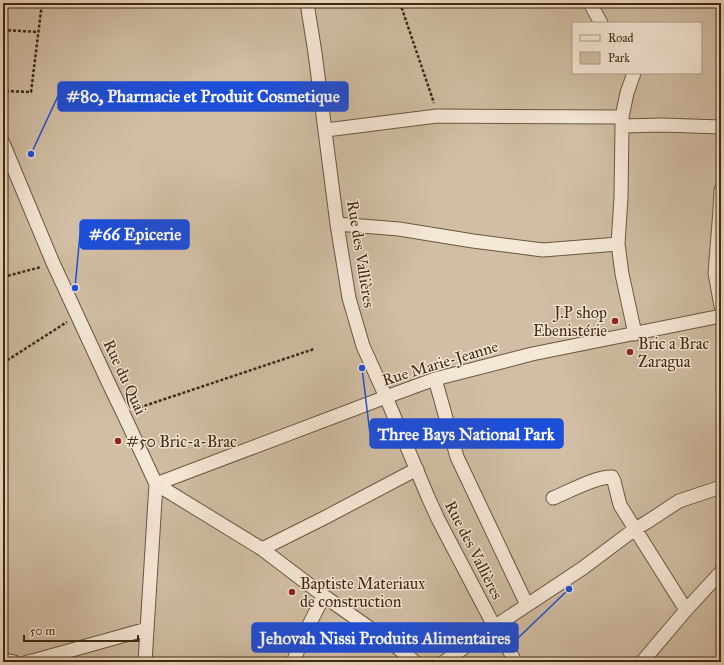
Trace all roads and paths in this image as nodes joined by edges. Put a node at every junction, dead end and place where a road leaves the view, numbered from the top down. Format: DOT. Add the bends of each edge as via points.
graph roads {
  1 [pos="42,3"];
  2 [pos="307,3"];
  3 [pos="400,3"];
  4 [pos="590,3"];
  5 [pos="600,22"];
  6 [pos="3,30"];
  7 [pos="38,32"];
  8 [pos="634,74"];
  9 [pos="6,91"];
  10 [pos="437,116"];
  11 [pos="622,121"];
  12 [pos="721,127"];
  13 [pos="326,130"];
  14 [pos="3,143"];
  15 [pos="721,190"];
  16 [pos="337,224"];
  17 [pos="618,244"];
  18 [pos="53,263"];
  19 [pos="3,278"];
  20 [pos="721,306"];
  21 [pos="77,315"];
  22 [pos="721,316"];
  23 [pos="635,334"];
  24 [pos="314,350"];
  25 [pos="3,363"];
  26 [pos="435,379"];
  27 [pos="386,397"];
  28 [pos="123,413"];
  29 [pos="417,469"];
  30 [pos="156,484"];
  31 [pos="721,487"];
  32 [pos="553,498"];
  33 [pos="635,529"];
  34 [pos="262,549"];
  35 [pos="721,572"];
  36 [pos="324,596"];
  37 [pos="527,605"];
  38 [pos="686,610"];
  39 [pos="495,626"];
  40 [pos="147,629"];
  41 [pos="3,660"];
  42 [pos="648,660"];
  43 [pos="14,662"];
  44 [pos="27,662"];
  45 [pos="145,662"];
  46 [pos="292,662"];
  47 [pos="415,662"];
  48 [pos="444,662"];
  49 [pos="514,662"];
  1 -- 7 [label="path"];
  2 -- 13 [label="street, Rue des Vallières"];
  3 -- 10 [label="path"];
  4 -- 5 [label="street"];
  6 -- 7 [label="path"];
  7 -- 9 [label="path" via="31,92"];
  8 -- 11 [label="street"];
  10 -- 11 [label="street"];
  10 -- 13 [label="street"];
  11 -- 12 [label="street" via="662,126"];
  11 -- 17 [label="street"];
  13 -- 16 [label="street, Rue des Vallières"];
  14 -- 18 [label="street, Rue du Quai"];
  15 -- 20 [label="street" via="715,274"];
  16 -- 17 [label="street" via="399,229 543,250"];
  16 -- 27 [label="street, Rue des Vallières" via="348,298 363,346"];
  17 -- 23 [label="street"];
  18 -- 19 [label="path"];
  18 -- 21 [label="street, Rue du Quai"];
  21 -- 25 [label="path"];
  21 -- 28 [label="street, Rue du Quai"];
  22 -- 23 [label="street, Rue Marie-Jeanne"];
  23 -- 26 [label="street, Rue Marie-Jeanne" via="532,354"];
  24 -- 28 [label="path"];
  26 -- 27 [label="street, Rue Marie-Jeanne"];
  26 -- 37 [label="street" via="457,457"];
  27 -- 29 [label="street, Rue des Vallières"];
  27 -- 30 [label="street, Rue Marie-Jeanne"];
  28 -- 30 [label="street, Rue du Quai"];
  29 -- 34 [label="street"];
  29 -- 39 [label="street, Rue des Vallières" via="438,519"];
  30 -- 34 [label="street"];
  30 -- 40 [label="street, Rue du Quai"];
  31 -- 33 [label="street" via="679,501"];
  32 -- 33 [label="street" via="597,479 612,477 620,504"];
  33 -- 37 [label="street"];
  33 -- 38 [label="street"];
  34 -- 36 [label="street"];
  35 -- 38 [label="street"];
  36 -- 46 [label="street"];
  36 -- 47 [label="street"];
  37 -- 39 [label="street"];
  38 -- 42 [label="street"];
  39 -- 48 [label="street"];
  39 -- 49 [label="street, Rue des Vallières"];
  40 -- 44 [label="street"];
  40 -- 45 [label="street, Rue du Quai"];
  41 -- 43 [label="street"];
}
